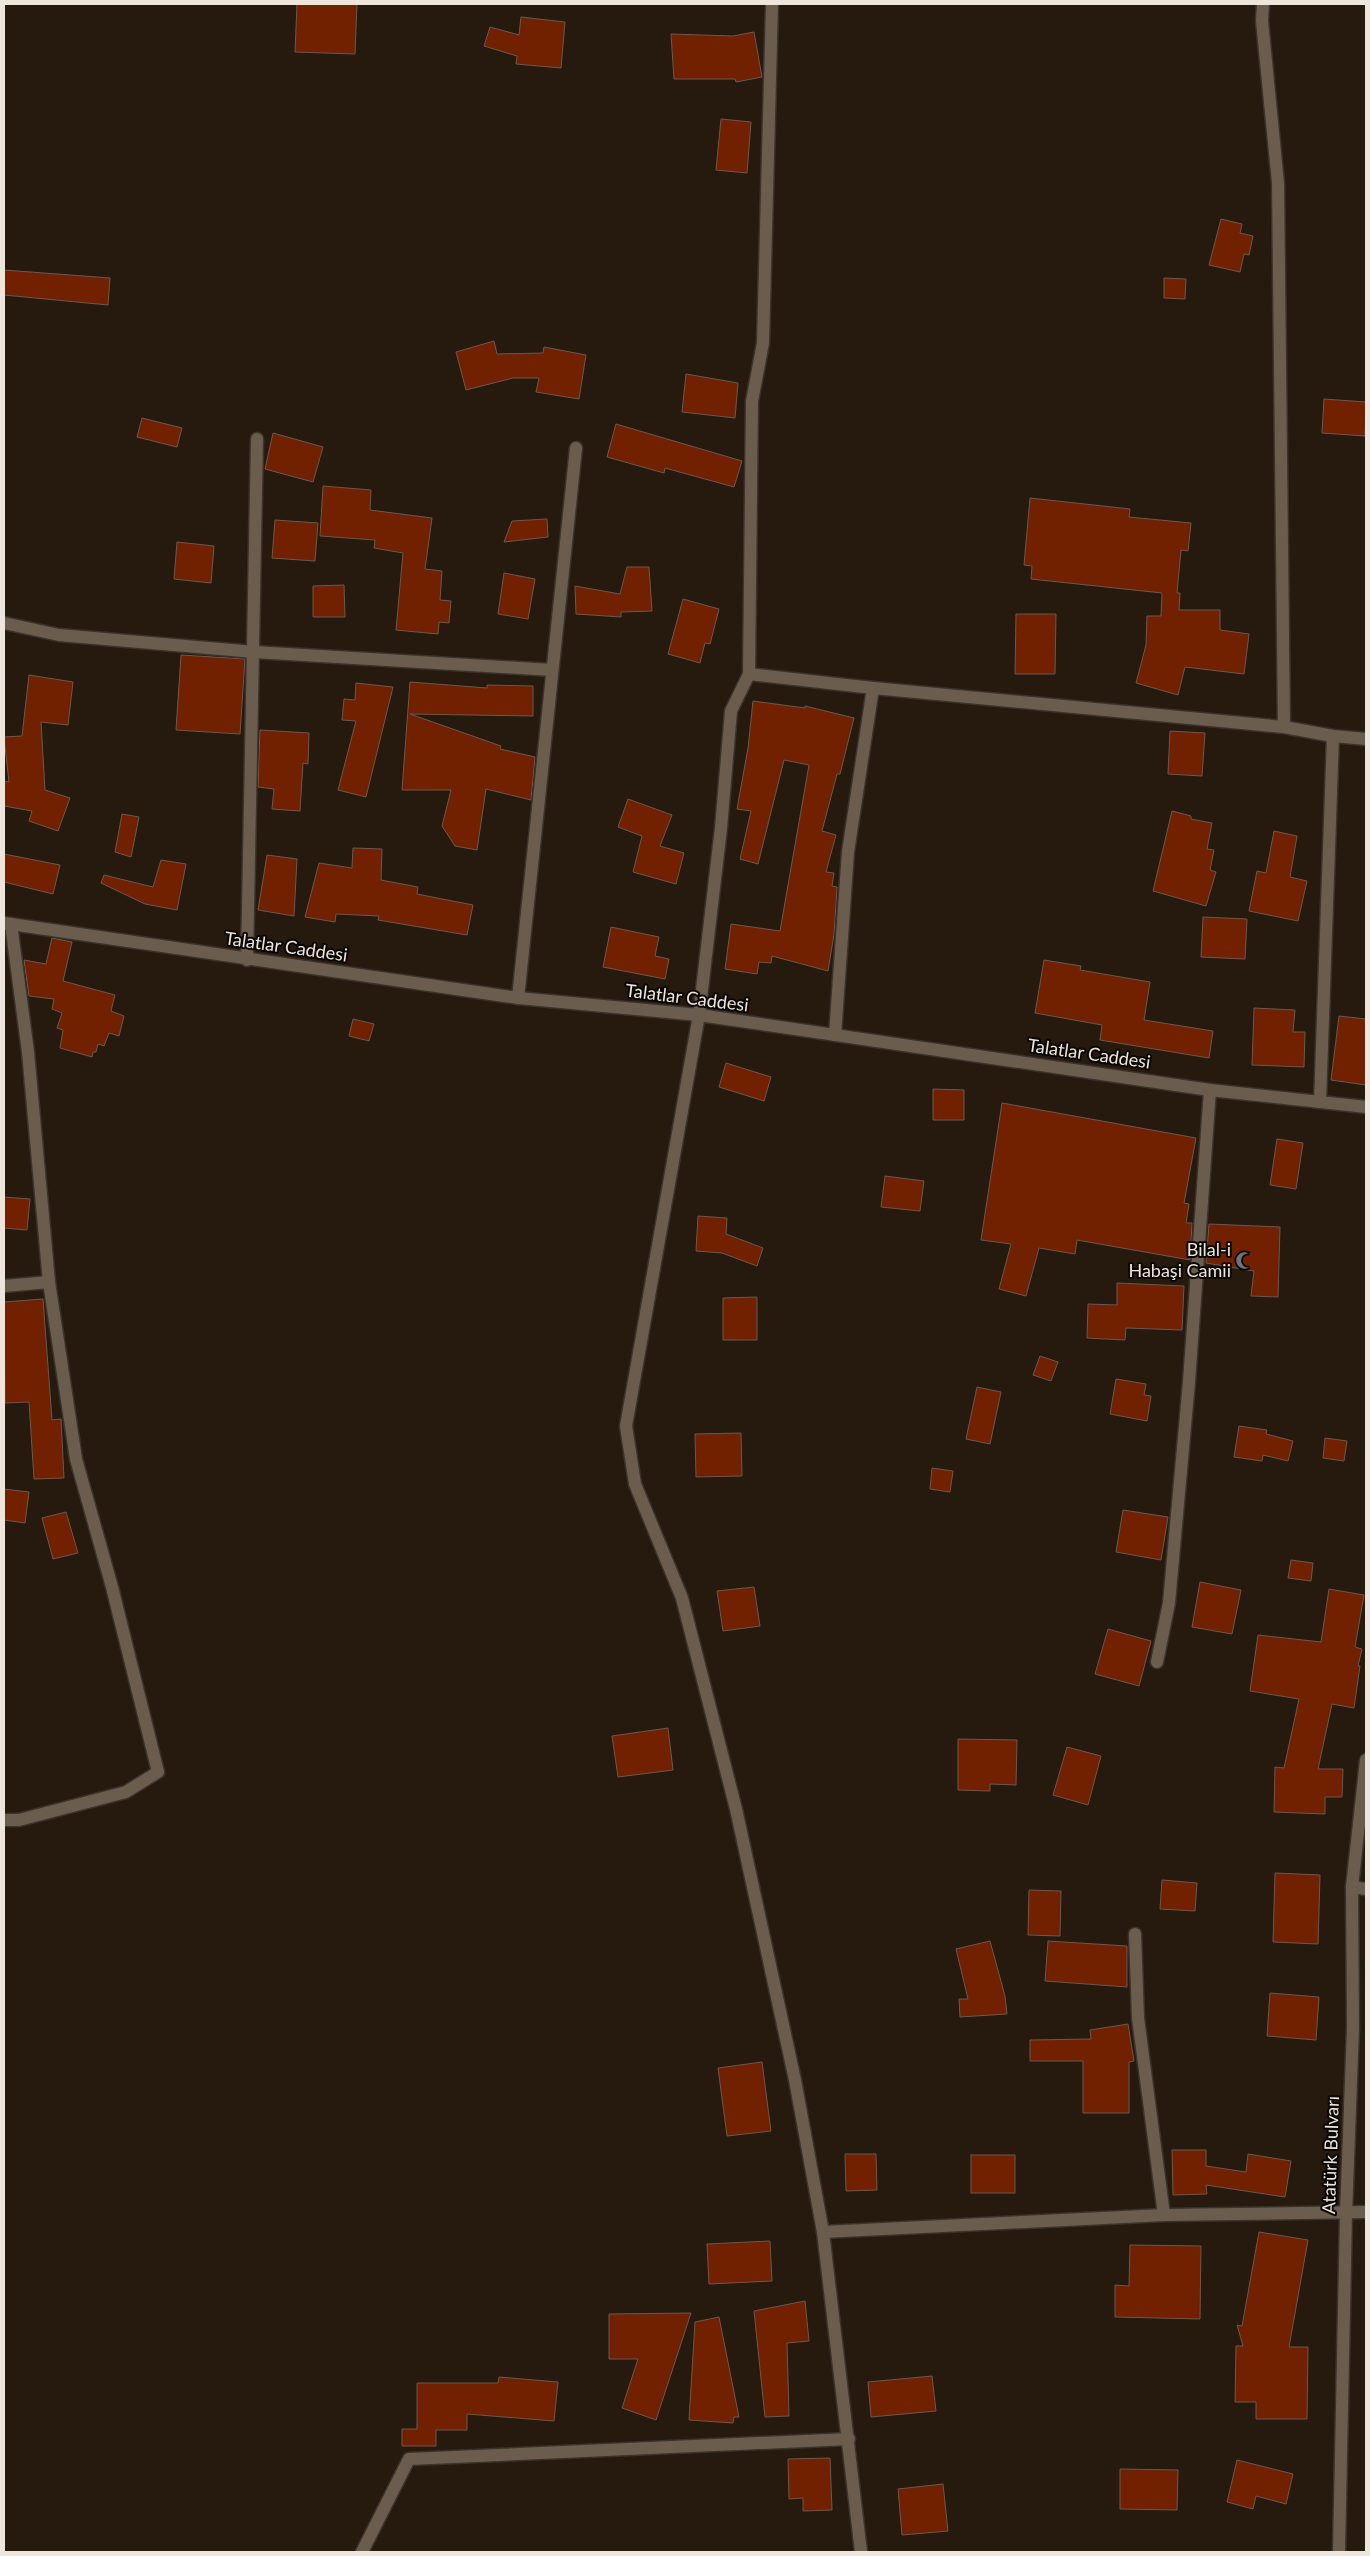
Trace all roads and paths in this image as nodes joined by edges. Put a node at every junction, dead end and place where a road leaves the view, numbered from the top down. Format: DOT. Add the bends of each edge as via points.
graph roads {
  1 [pos="772,4"];
  2 [pos="1263,4"];
  3 [pos="257,439"];
  4 [pos="576,448"];
  5 [pos="4,623"];
  6 [pos="254,652"];
  7 [pos="552,670"];
  8 [pos="749,674"];
  9 [pos="873,688"];
  10 [pos="1284,727"];
  11 [pos="1333,736"];
  12 [pos="1366,739"];
  13 [pos="7,924"];
  14 [pos="247,960"];
  15 [pos="518,998"];
  16 [pos="699,1015"];
  17 [pos="835,1035"];
  18 [pos="1210,1090"];
  19 [pos="1320,1102"];
  20 [pos="1366,1107"];
  21 [pos="49,1282"];
  22 [pos="4,1286"];
  23 [pos="1157,1662"];
  24 [pos="1366,1760"];
  25 [pos="4,1820"];
  26 [pos="1352,1887"];
  27 [pos="1366,1889"];
  28 [pos="1135,1934"];
  29 [pos="1366,2212"];
  30 [pos="1346,2214"];
  31 [pos="1164,2215"];
  32 [pos="823,2232"];
  33 [pos="849,2439"];
  34 [pos="362,2552"];
  35 [pos="861,2552"];
  36 [pos="1339,2552"];
  1 -- 8 [label="street" via="763,343 752,402"];
  2 -- 10 [label="street" via="1278,183"];
  3 -- 6 [label="street"];
  4 -- 7 [label="street"];
  5 -- 6 [label="street" via="59,635"];
  6 -- 7 [label="street"];
  6 -- 14 [label="street"];
  7 -- 15 [label="street"];
  8 -- 9 [label="street"];
  8 -- 16 [label="street" via="731,711"];
  9 -- 10 [label="street"];
  9 -- 17 [label="street" via="848,852"];
  10 -- 11 [label="street"];
  11 -- 12 [label="street"];
  11 -- 19 [label="street"];
  13 -- 14 [label="street, Talatlar Caddesi"];
  13 -- 21 [label="street" via="28,1052"];
  14 -- 15 [label="street, Talatlar Caddesi"];
  15 -- 16 [label="street, Talatlar Caddesi"];
  16 -- 17 [label="street, Talatlar Caddesi"];
  16 -- 32 [label="street" via="626,1426 635,1484 682,1598 736,1809"];
  17 -- 18 [label="street, Talatlar Caddesi"];
  18 -- 19 [label="street, Talatlar Caddesi"];
  18 -- 23 [label="street" via="1169,1603"];
  19 -- 20 [label="street, Talatlar Caddesi"];
  21 -- 22 [label="street"];
  21 -- 25 [label="street" via="76,1459 158,1772 126,1792 20,1820"];
  24 -- 26 [label="street, Atatürk Bulvarı"];
  26 -- 27 [label="street"];
  26 -- 30 [label="street, Atatürk Bulvarı" via="1353,2028"];
  28 -- 31 [label="street" via="1138,2018"];
  29 -- 30 [label="street"];
  30 -- 31 [label="street"];
  30 -- 36 [label="street, Atatürk Bulvarı"];
  31 -- 32 [label="street"];
  32 -- 33 [label="street"];
  33 -- 34 [label="street" via="409,2459"];
  33 -- 35 [label="street"];
}
